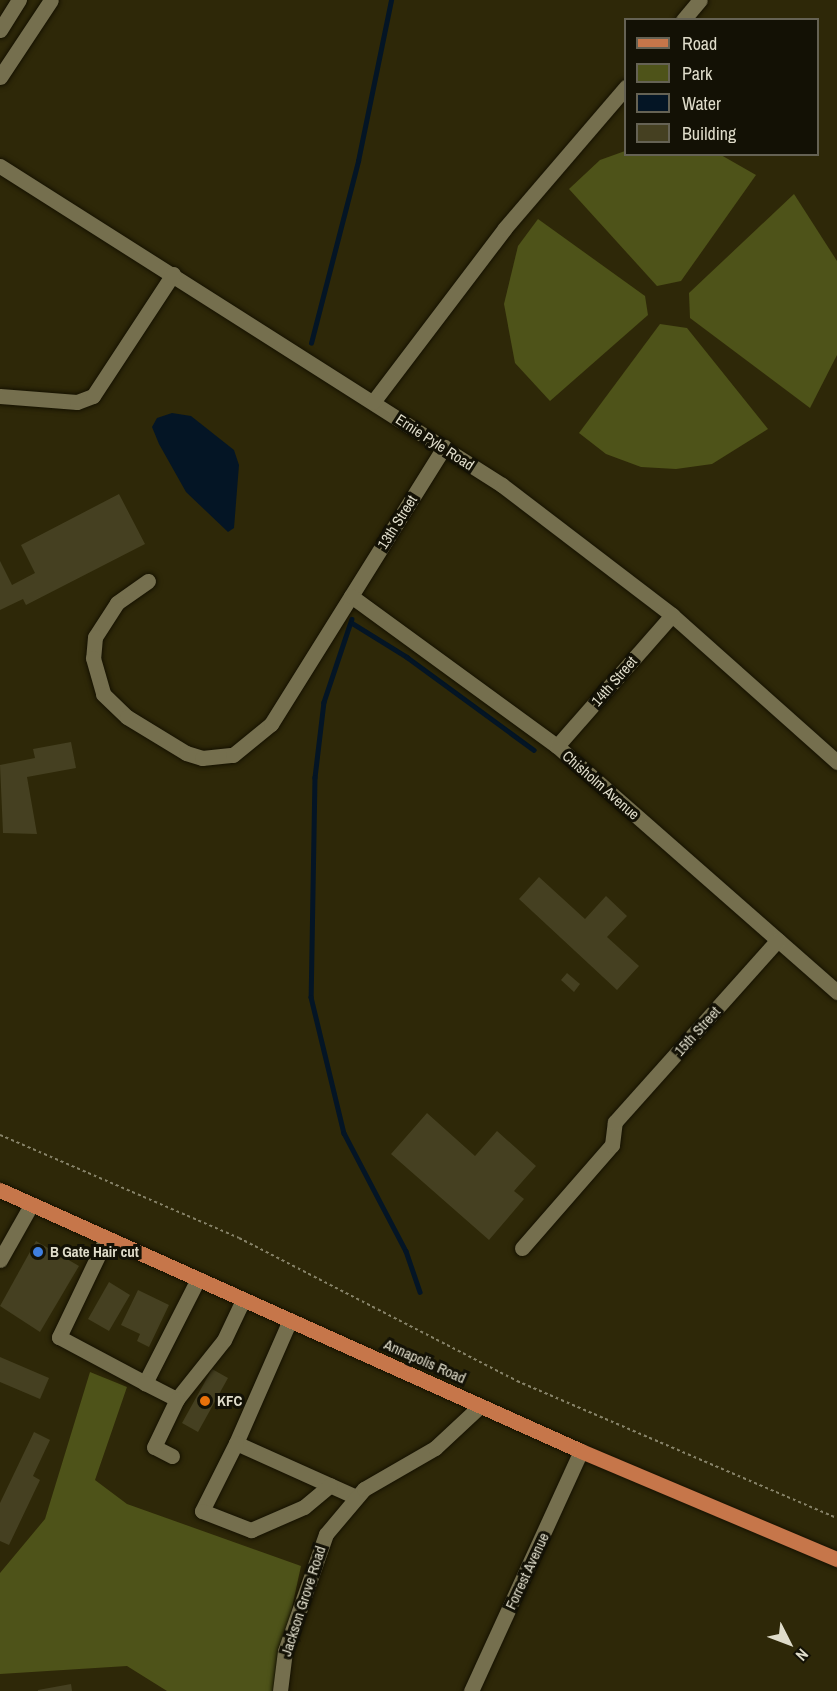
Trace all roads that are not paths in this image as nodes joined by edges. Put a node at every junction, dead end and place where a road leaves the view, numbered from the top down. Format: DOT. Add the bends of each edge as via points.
graph roads {
  1 [pos="19,0"];
  2 [pos="51,0"];
  3 [pos="700,0"];
  4 [pos="685,18"];
  5 [pos="0,30"];
  6 [pos="0,76"];
  7 [pos="624,89"];
  8 [pos="0,166"];
  9 [pos="173,274"];
  10 [pos="0,396"];
  11 [pos="373,402"];
  12 [pos="444,447"];
  13 [pos="148,581"];
  14 [pos="351,596"];
  15 [pos="672,615"];
  16 [pos="556,746"];
  17 [pos="837,762"];
  18 [pos="778,940"];
  19 [pos="837,992"];
  20 [pos="0,1190"];
  21 [pos="31,1205"];
  22 [pos="106,1239"];
  23 [pos="522,1248"];
  24 [pos="0,1260"];
  25 [pos="198,1279"];
  26 [pos="243,1300"];
  27 [pos="290,1320"];
  28 [pos="145,1383"];
  29 [pos="177,1399"];
  30 [pos="480,1406"];
  31 [pos="236,1443"];
  32 [pos="581,1451"];
  33 [pos="172,1456"];
  34 [pos="330,1485"];
  35 [pos="356,1497"];
  36 [pos="837,1559"];
  37 [pos="280,1691"];
  38 [pos="471,1691"];
  1 -- 5 [label="street"];
  2 -- 6 [label="street"];
  3 -- 4 [label="street"];
  7 -- 11 [label="street" via="505,228"];
  8 -- 9 [label="street, Ernie Pyle Road"];
  9 -- 10 [label="street" via="93,396 77,402"];
  9 -- 11 [label="street, Ernie Pyle Road"];
  11 -- 12 [label="street, Ernie Pyle Road"];
  12 -- 14 [label="street, 13th Street"];
  12 -- 15 [label="street, Ernie Pyle Road" via="569,534"];
  13 -- 14 [label="street, 13th Street" via="117,603 104,620 93,658 103,694 128,717 171,746 202,758 233,755 258,740"];
  14 -- 16 [label="street, Chisholm Avenue"];
  15 -- 16 [label="street, 14th Street"];
  15 -- 17 [label="street, Ernie Pyle Road"];
  16 -- 18 [label="street, Chisholm Avenue"];
  18 -- 19 [label="street, Chisholm Avenue"];
  18 -- 23 [label="street, 15th Street" via="615,1122 612,1145"];
  20 -- 21 [label="main road, Annapolis Road"];
  21 -- 22 [label="main road, Annapolis Road"];
  21 -- 24 [label="street"];
  22 -- 25 [label="main road, Annapolis Road"];
  22 -- 28 [label="street" via="59,1337"];
  25 -- 26 [label="main road, Annapolis Road"];
  25 -- 28 [label="street"];
  26 -- 27 [label="main road, Annapolis Road"];
  26 -- 29 [label="street" via="224,1340"];
  27 -- 30 [label="main road, Annapolis Road"];
  27 -- 31 [label="street"];
  28 -- 29 [label="street"];
  29 -- 33 [label="street" via="154,1447"];
  30 -- 32 [label="main road, Annapolis Road"];
  30 -- 35 [label="street, Jackson Grove Road" via="435,1448"];
  31 -- 34 [label="street"];
  31 -- 34 [label="street" via="202,1511 251,1530 304,1507"];
  32 -- 36 [label="main road, Annapolis Road"];
  32 -- 38 [label="street, Forrest Avenue"];
  34 -- 35 [label="street"];
  35 -- 37 [label="street, Jackson Grove Road" via="326,1534 313,1565 285,1652"];
}
